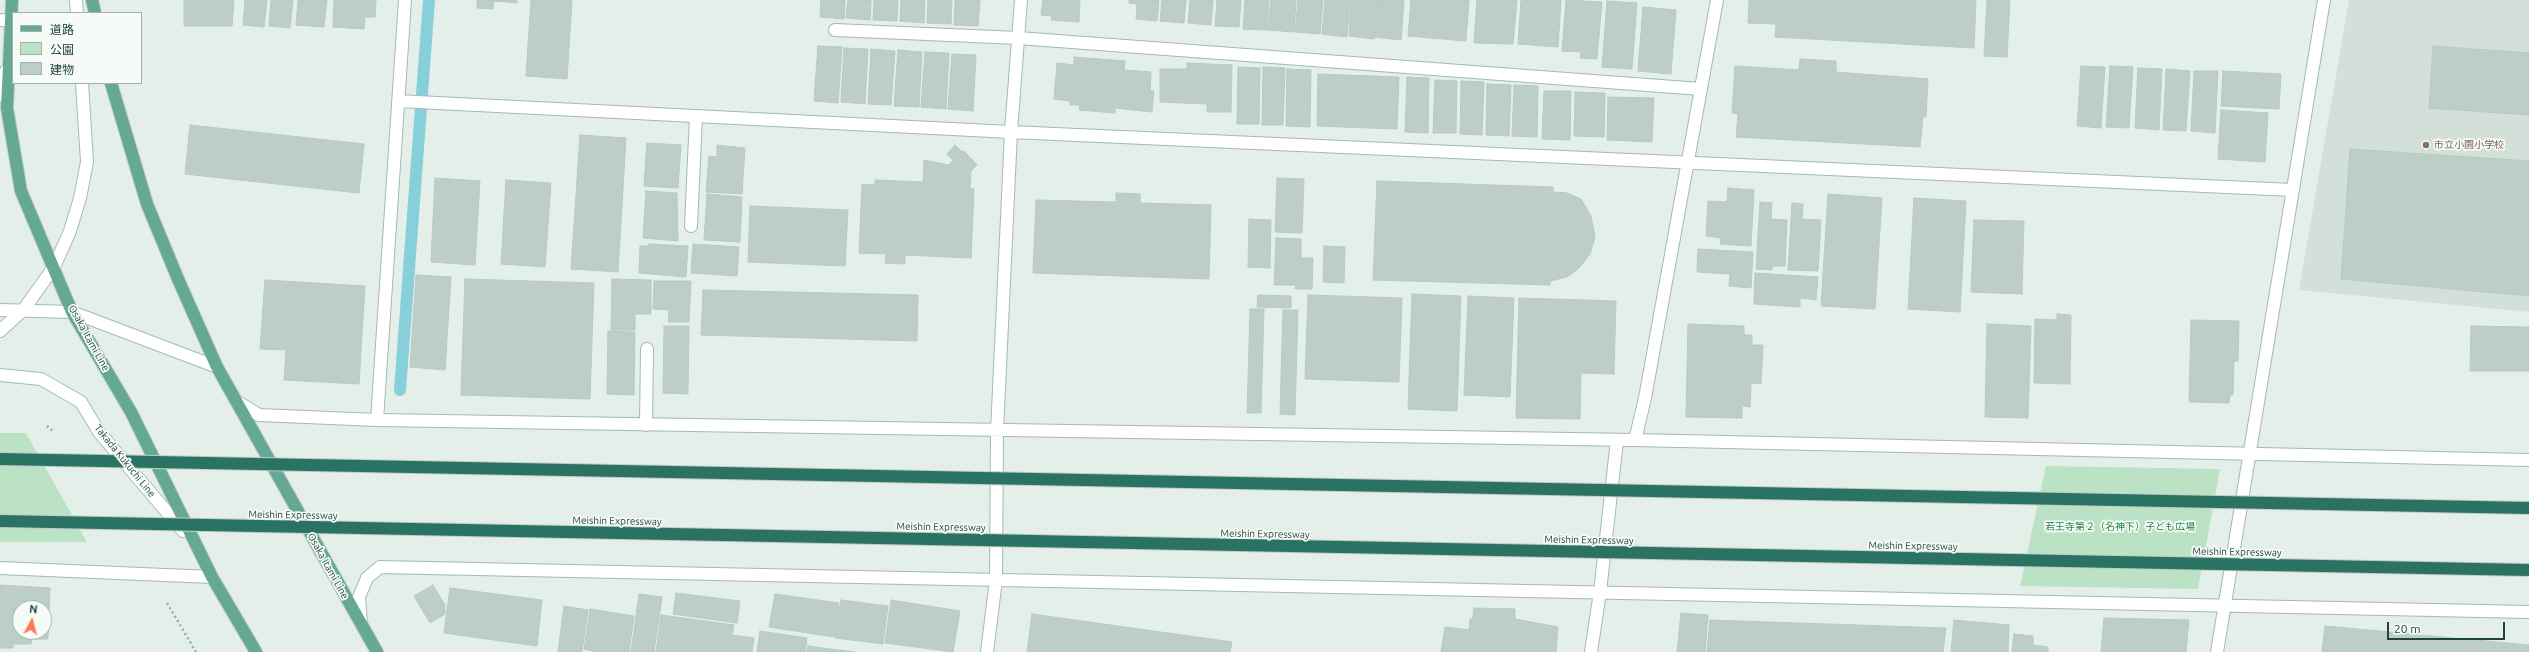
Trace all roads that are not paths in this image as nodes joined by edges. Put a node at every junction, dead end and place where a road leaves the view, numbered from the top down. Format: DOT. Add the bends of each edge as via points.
graph roads {
  1 [pos="12,0"];
  2 [pos="76,0"];
  3 [pos="92,0"];
  4 [pos="405,0"];
  5 [pos="1021,0"];
  6 [pos="1717,0"];
  7 [pos="2324,0"];
  8 [pos="77,12"];
  9 [pos="95,12"];
  10 [pos="5,20"];
  11 [pos="835,30"];
  12 [pos="1018,38"];
  13 [pos="9,58"];
  14 [pos="82,84"];
  15 [pos="111,84"];
  16 [pos="1701,89"];
  17 [pos="0,95"];
  18 [pos="398,101"];
  19 [pos="696,116"];
  20 [pos="1011,132"];
  21 [pos="1688,163"];
  22 [pos="2293,190"];
  23 [pos="691,226"];
  24 [pos="54,267"];
  25 [pos="24,309"];
  26 [pos="0,310"];
  27 [pos="72,312"];
  28 [pos="0,331"];
  29 [pos="647,349"];
  30 [pos="217,367"];
  31 [pos="0,376"];
  32 [pos="236,401"];
  33 [pos="377,420"];
  34 [pos="646,425"];
  35 [pos="997,431"];
  36 [pos="1617,440"];
  37 [pos="1635,440"];
  38 [pos="2250,453"];
  39 [pos="0,459"];
  40 [pos="2529,460"];
  41 [pos="2529,508"];
  42 [pos="0,521"];
  43 [pos="197,547"];
  44 [pos="0,568"];
  45 [pos="2529,570"];
  46 [pos="212,577"];
  47 [pos="996,580"];
  48 [pos="1600,592"];
  49 [pos="2225,607"];
  50 [pos="2529,612"];
  51 [pos="362,628"];
  52 [pos="256,652"];
  53 [pos="377,652"];
  54 [pos="987,652"];
  55 [pos="1591,652"];
  56 [pos="2217,652"];
  1 -- 10 [label="main road, Osaka Itami Line"];
  2 -- 8 [label="street"];
  3 -- 9 [label="main road"];
  4 -- 18 [label="street"];
  5 -- 12 [label="street"];
  6 -- 16 [label="street"];
  7 -- 22 [label="street"];
  10 -- 13 [label="main road, Osaka Itami Line"];
  11 -- 12 [label="street"];
  12 -- 16 [label="street"];
  12 -- 20 [label="street"];
  13 -- 17 [label="street"];
  13 -- 24 [label="main road, Osaka Itami Line" via="7,108 21,191 47,256"];
  14 -- 24 [label="street" via="86,162 74,218"];
  15 -- 30 [label="main road, Osaka Itami Line" via="148,204"];
  16 -- 21 [label="street"];
  18 -- 19 [label="street"];
  18 -- 33 [label="street"];
  19 -- 20 [label="street"];
  19 -- 23 [label="street"];
  20 -- 21 [label="street"];
  20 -- 35 [label="street"];
  21 -- 22 [label="street"];
  21 -- 37 [label="street"];
  22 -- 38 [label="street"];
  24 -- 25 [label="street"];
  24 -- 27 [label="main road, Osaka Itami Line"];
  25 -- 26 [label="street"];
  25 -- 27 [label="street"];
  25 -- 28 [label="street"];
  27 -- 30 [label="street"];
  27 -- 43 [label="main road, Osaka Itami Line" via="131,412"];
  29 -- 34 [label="street"];
  30 -- 32 [label="main road, Osaka Itami Line"];
  31 -- 43 [label="street, Takada Kukuchi Line" via="41,380 81,402 99,432"];
  32 -- 33 [label="street" via="259,415"];
  32 -- 51 [label="main road, Osaka Itami Line"];
  33 -- 34 [label="street"];
  34 -- 35 [label="street"];
  35 -- 36 [label="street"];
  35 -- 47 [label="street"];
  36 -- 37 [label="street"];
  36 -- 48 [label="street"];
  37 -- 38 [label="street"];
  38 -- 40 [label="street"];
  38 -- 49 [label="street"];
  39 -- 41 [label="highway, bridge"];
  42 -- 45 [label="highway, Meishin Expressway, bridge"];
  43 -- 46 [label="main road, Osaka Itami Line"];
  44 -- 46 [label="street"];
  46 -- 52 [label="main road, Osaka Itami Line"];
  47 -- 48 [label="street"];
  47 -- 51 [label="street" via="380,567 367,578 359,597"];
  47 -- 54 [label="street"];
  48 -- 49 [label="street"];
  48 -- 55 [label="street"];
  49 -- 50 [label="street"];
  49 -- 56 [label="street"];
  51 -- 53 [label="main road, Osaka Itami Line"];
}
